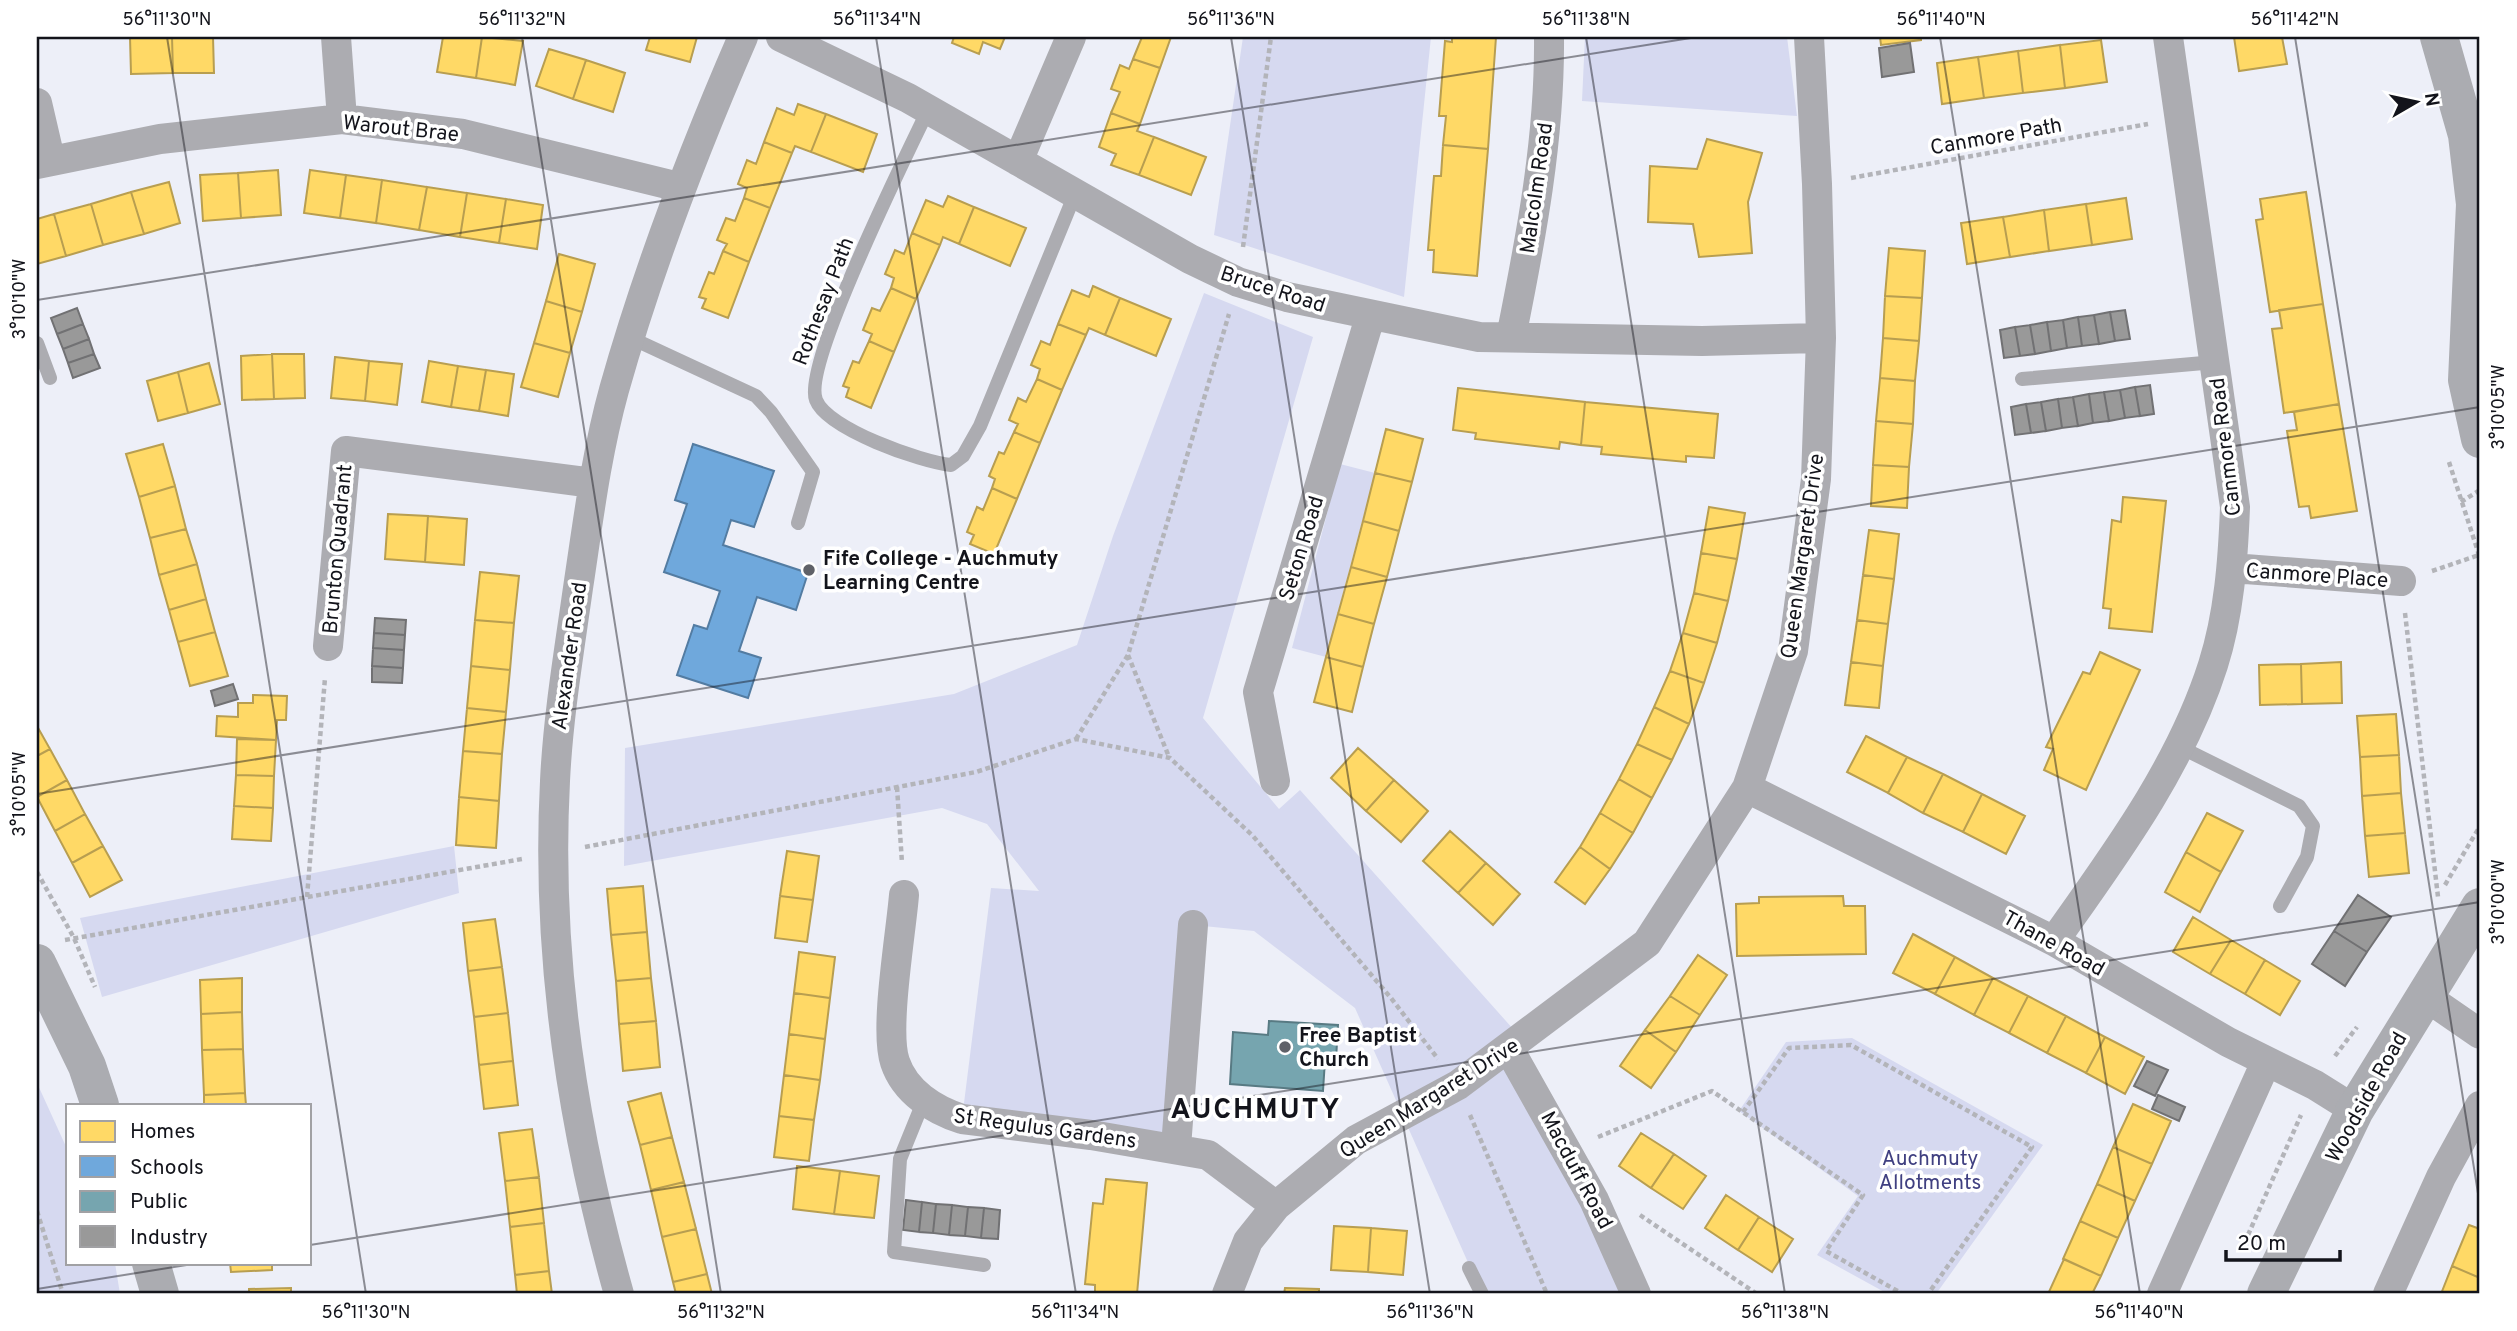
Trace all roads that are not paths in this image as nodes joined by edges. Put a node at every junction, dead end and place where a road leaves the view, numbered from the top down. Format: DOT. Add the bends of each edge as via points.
graph roads {
  1 [pos="336,37"];
  2 [pos="743,37"];
  3 [pos="781,37"];
  4 [pos="1071,37"];
  5 [pos="1549,37"];
  6 [pos="1809,37"];
  7 [pos="2168,37"];
  8 [pos="2439,37"];
  9 [pos="37,103"];
  10 [pos="928,110"];
  11 [pos="342,119"];
  12 [pos="2474,133"];
  13 [pos="43,161"];
  14 [pos="1018,161"];
  15 [pos="679,187"];
  16 [pos="1075,194"];
  17 [pos="1370,317"];
  18 [pos="1511,337"];
  19 [pos="631,338"];
  20 [pos="1821,338"];
  21 [pos="37,343"];
  22 [pos="2215,362"];
  23 [pos="50,378"];
  24 [pos="2022,379"];
  25 [pos="2480,439"];
  26 [pos="593,483"];
  27 [pos="798,523"];
  28 [pos="2232,568"];
  29 [pos="2401,581"];
  30 [pos="328,646"];
  31 [pos="2178,746"];
  32 [pos="1275,781"];
  33 [pos="1747,788"];
  34 [pos="904,895"];
  35 [pos="2280,906"];
  36 [pos="2480,907"];
  37 [pos="1193,925"];
  38 [pos="2054,941"];
  39 [pos="49,952"];
  40 [pos="2425,996"];
  41 [pos="2480,1034"];
  42 [pos="1509,1049"];
  43 [pos="2266,1062"];
  44 [pos="924,1100"];
  45 [pos="100,1104"];
  46 [pos="2480,1106"];
  47 [pos="2355,1110"];
  48 [pos="1176,1147"];
  49 [pos="1276,1206"];
  50 [pos="150,1264"];
  51 [pos="984,1265"];
  52 [pos="1469,1268"];
  53 [pos="160,1294"];
  54 [pos="618,1294"];
  55 [pos="1227,1294"];
  56 [pos="1482,1294"];
  57 [pos="1636,1294"];
  58 [pos="2162,1294"];
  59 [pos="2266,1294"];
  60 [pos="2388,1294"];
  1 -- 11 [label="street"];
  2 -- 15 [label="street, Alexander Road"];
  3 -- 10 [label="street, Bruce Road"];
  4 -- 14 [label="street"];
  5 -- 18 [label="street, Malcolm Road" via="1536,210"];
  6 -- 20 [label="street, Queen Margaret Drive"];
  7 -- 22 [label="street, Canmore Road"];
  8 -- 12 [label="street"];
  9 -- 13 [label="street"];
  10 -- 14 [label="street, Bruce Road"];
  10 -- 16 [label="lane, Rothesay Path" via="826,343 815,379 815,398 823,413 931,463 951,465 963,456 980,426"];
  11 -- 13 [label="street, Warout Brae" via="160,139"];
  11 -- 15 [label="street, Warout Brae" via="464,134"];
  12 -- 25 [label="street" via="2476,236 2467,380"];
  14 -- 16 [label="street, Bruce Road"];
  15 -- 19 [label="street, Alexander Road"];
  16 -- 17 [label="street, Bruce Road" via="1238,282"];
  17 -- 18 [label="street, Bruce Road" via="1479,337"];
  17 -- 32 [label="street, Seton Road" via="1258,692"];
  18 -- 20 [label="street, Bruce Road"];
  19 -- 26 [label="street, Alexander Road"];
  19 -- 27 [label="lane" via="743,388 771,412 813,472"];
  20 -- 33 [label="street, Queen Margaret Drive" via="1816,479 1793,652"];
  21 -- 23 [label="lane"];
  22 -- 24 [label="lane"];
  22 -- 28 [label="street, Canmore Road" via="2235,507"];
  26 -- 30 [label="street, Brunton Quadrant" via="346,451"];
  26 -- 54 [label="street, Alexander Road" via="562,704 552,853 556,953 567,1051 601,1231"];
  28 -- 29 [label="street, Canmore Place"];
  28 -- 31 [label="street, Canmore Road" via="2214,663"];
  31 -- 35 [label="lane" via="2299,806 2313,827 2307,856"];
  31 -- 38 [label="street, Canmore Road" via="2118,851"];
  33 -- 38 [label="street, Thane Road"];
  33 -- 42 [label="street, Queen Margaret Drive" via="1647,943"];
  34 -- 44 [label="street, St Regulus Gardens" via="891,1036 895,1062"];
  36 -- 40 [label="street, Woodside Road"];
  37 -- 48 [label="street"];
  38 -- 43 [label="street, Thane Road"];
  39 -- 45 [label="street"];
  40 -- 41 [label="street"];
  40 -- 47 [label="street, Woodside Road"];
  42 -- 49 [label="street, Queen Margaret Drive" via="1458,1085 1356,1140"];
  42 -- 57 [label="street, Macduff Road" via="1568,1149"];
  43 -- 47 [label="street, Thane Road"];
  43 -- 58 [label="street"];
  44 -- 48 [label="street, St Regulus Gardens" via="942,1113 962,1119"];
  44 -- 51 [label="lane" via="900,1159 894,1252"];
  46 -- 60 [label="street" via="2441,1177"];
  47 -- 59 [label="street, Woodside Road"];
  48 -- 49 [label="street, St Regulus Gardens" via="1208,1154"];
  49 -- 55 [label="street, Queen Margaret Drive" via="1248,1241"];
  50 -- 53 [label="street"];
  52 -- 56 [label="lane"];
}
